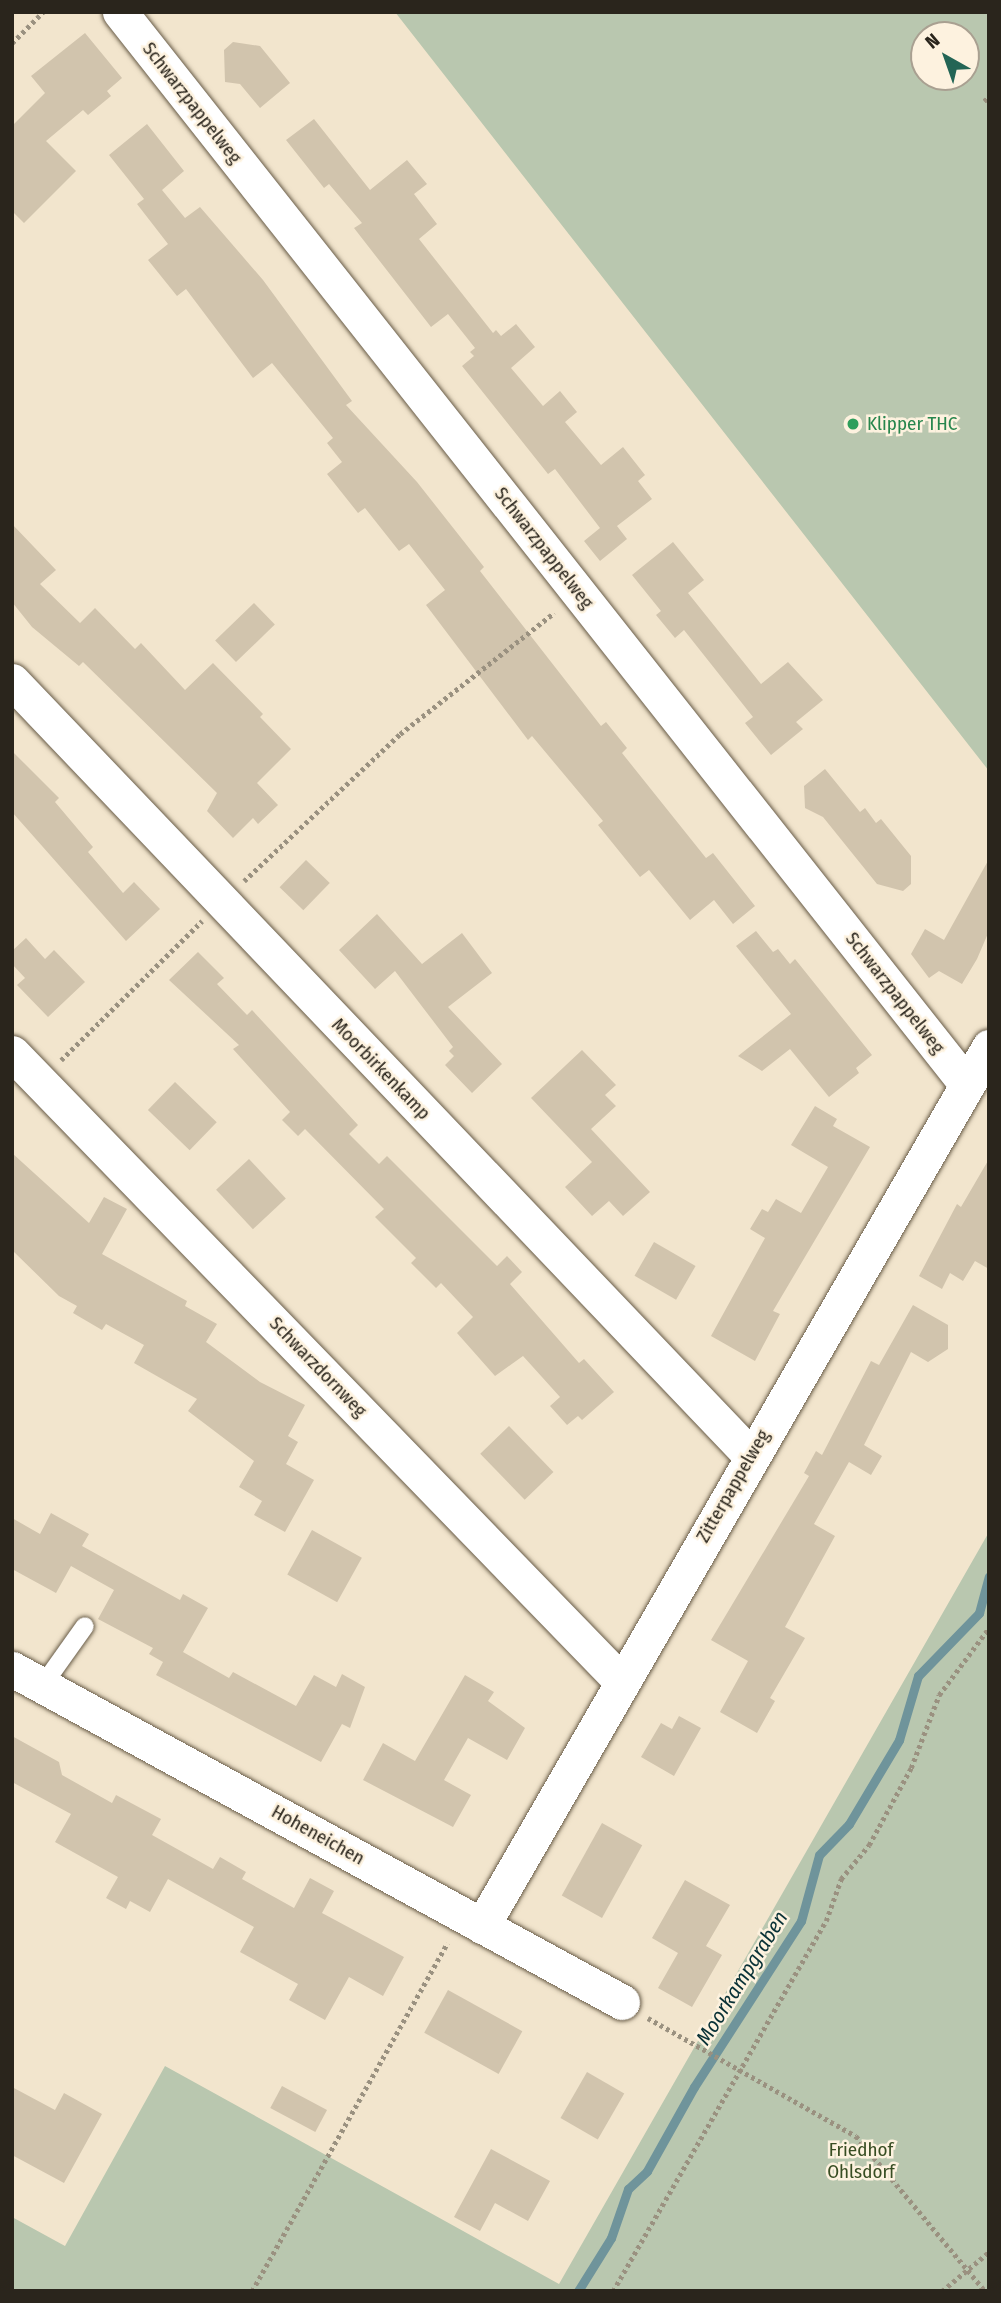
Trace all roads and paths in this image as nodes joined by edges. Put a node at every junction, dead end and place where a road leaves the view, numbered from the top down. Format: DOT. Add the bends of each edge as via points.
graph roads {
  1 [pos="43,12"];
  2 [pos="120,12"];
  3 [pos="12,43"];
  4 [pos="989,97"];
  5 [pos="984,101"];
  6 [pos="579,593"];
  7 [pos="12,681"];
  8 [pos="222,902"];
  9 [pos="989,1047"];
  10 [pos="12,1053"];
  11 [pos="40,1080"];
  12 [pos="967,1084"];
  13 [pos="750,1455"];
  14 [pos="85,1626"];
  15 [pos="989,1628"];
  16 [pos="12,1669"];
  17 [pos="622,1682"];
  18 [pos="43,1685"];
  19 [pos="472,1921"];
  20 [pos="622,2003"];
  21 [pos="741,2074"];
  22 [pos="989,2252"];
  23 [pos="967,2270"];
  24 [pos="252,2291"];
  25 [pos="613,2291"];
  26 [pos="942,2291"];
  27 [pos="985,2291"];
  1 -- 3 [label="path"];
  2 -- 6 [label="street, Schwarzpappelweg"];
  4 -- 5 [label="path"];
  6 -- 8 [label="path" via="400,734"];
  6 -- 12 [label="street, Schwarzpappelweg"];
  7 -- 8 [label="street, Moorbirkenkamp"];
  8 -- 11 [label="path"];
  8 -- 13 [label="street, Moorbirkenkamp"];
  9 -- 12 [label="street, Zitterpappelweg"];
  10 -- 11 [label="street, Schwarzdornweg"];
  11 -- 17 [label="street, Schwarzdornweg"];
  12 -- 13 [label="street, Zitterpappelweg"];
  13 -- 17 [label="street, Zitterpappelweg"];
  14 -- 18 [label="lane"];
  15 -- 21 [label="path" via="939,1695 911,1768 869,1845 841,1879 826,1921"];
  16 -- 18 [label="street, Hoheneichen"];
  17 -- 19 [label="street, Zitterpappelweg"];
  18 -- 19 [label="street, Hoheneichen"];
  19 -- 20 [label="street, Hoheneichen"];
  19 -- 24 [label="path"];
  20 -- 21 [label="path"];
  21 -- 23 [label="path" via="856,2136"];
  21 -- 25 [label="path"];
  22 -- 23 [label="path"];
  23 -- 26 [label="path"];
  23 -- 27 [label="path"];
}
